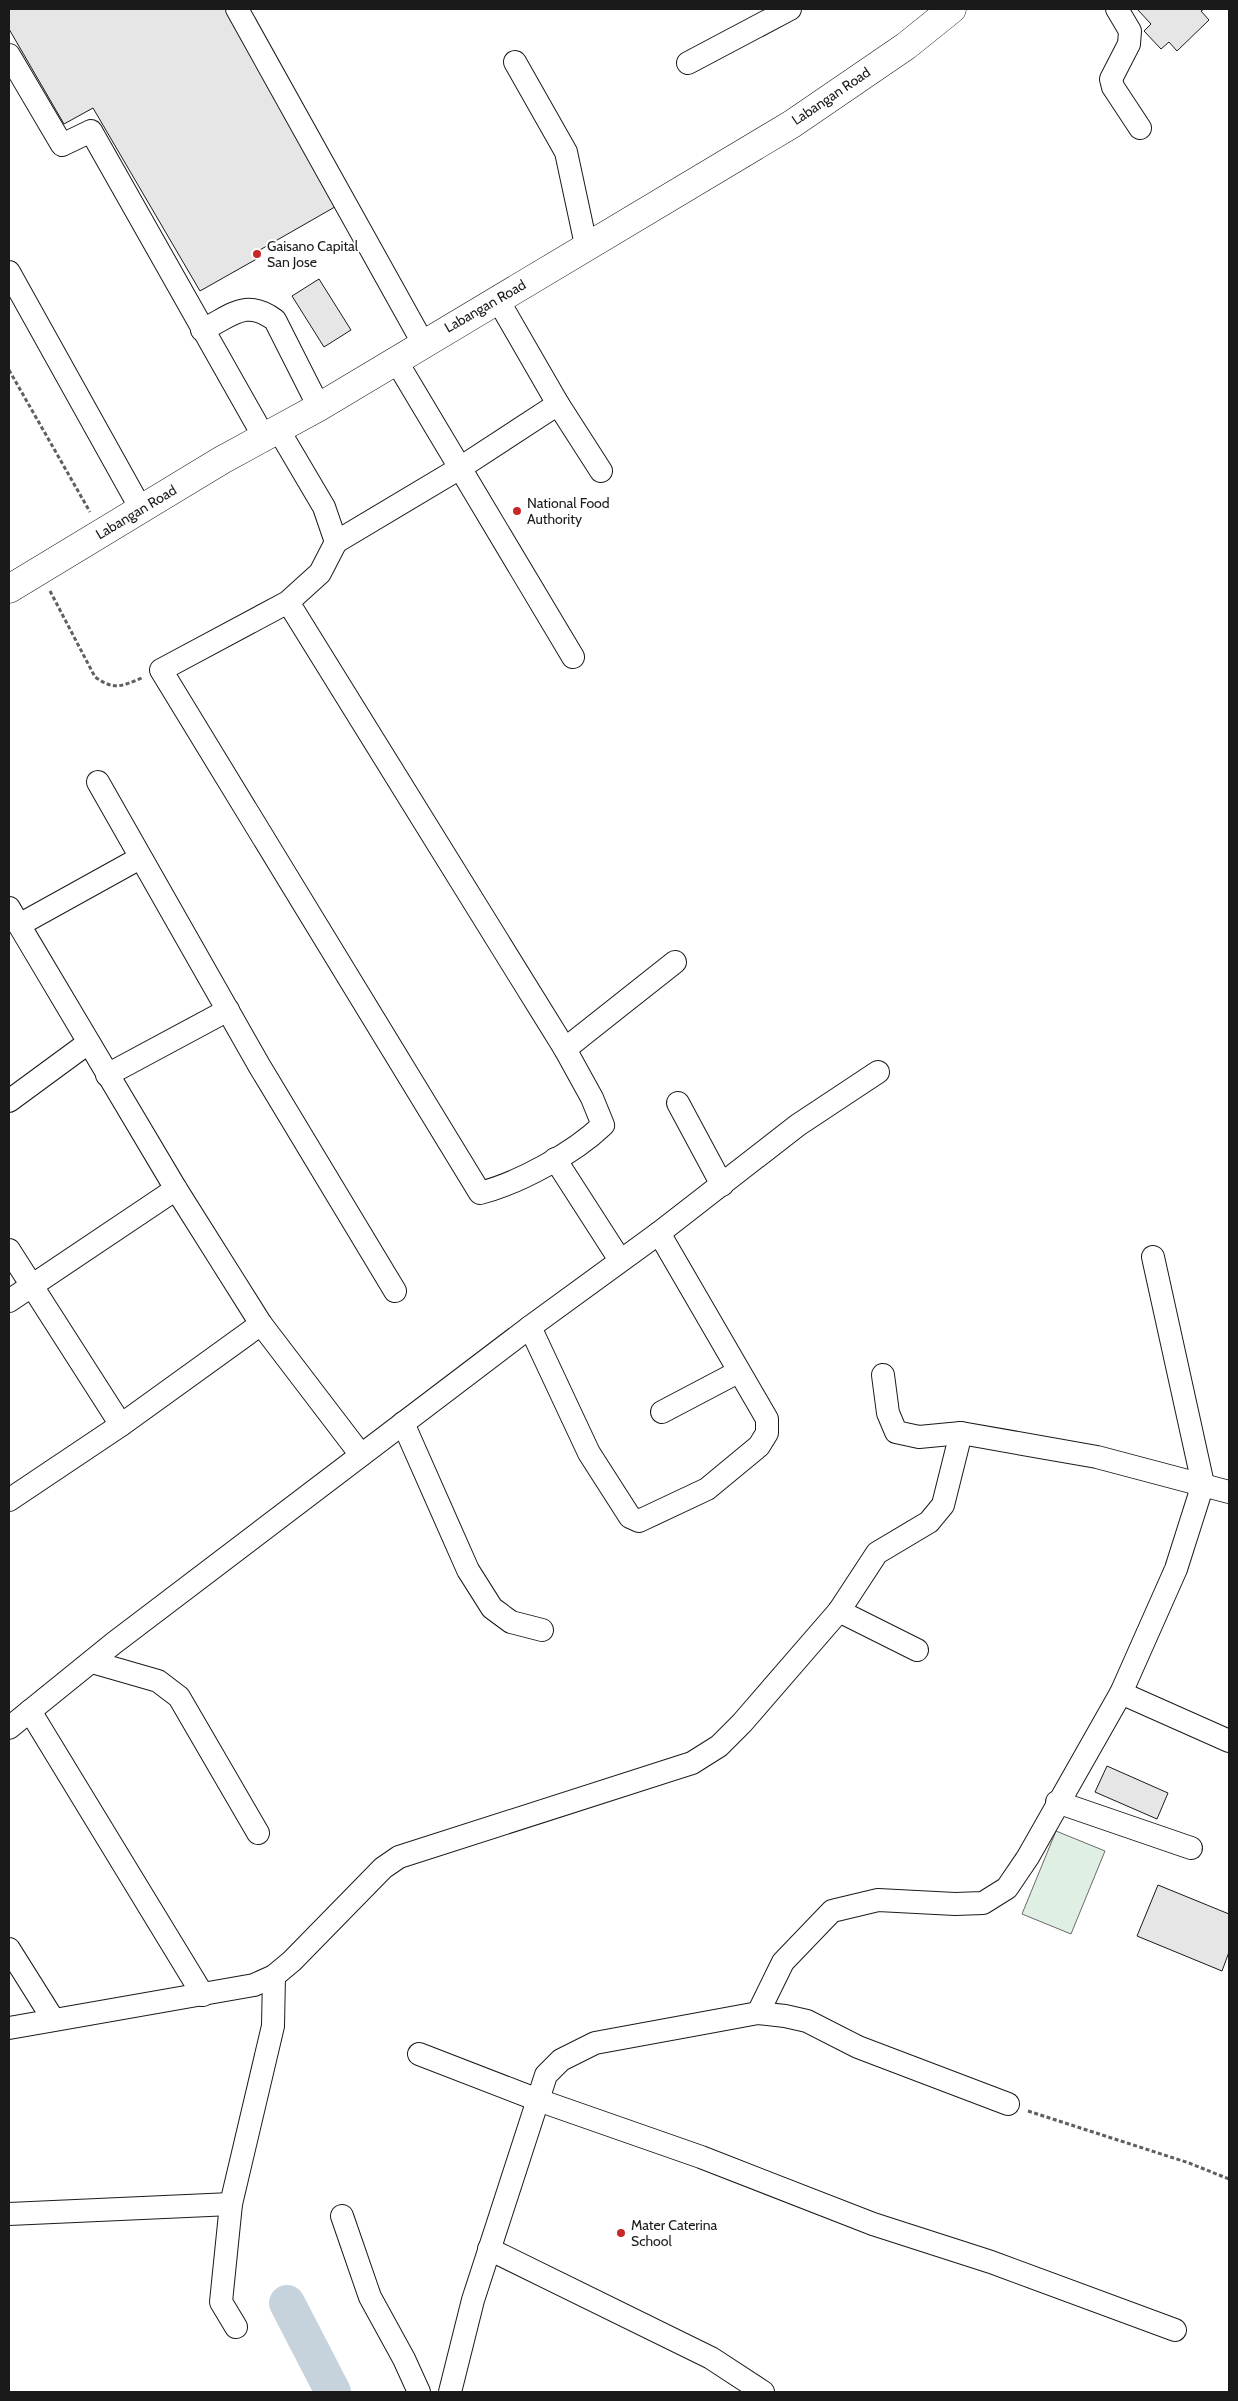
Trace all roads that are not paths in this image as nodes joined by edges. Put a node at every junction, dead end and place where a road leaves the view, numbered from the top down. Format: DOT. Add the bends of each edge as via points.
graph roads {
  1 [pos="238,9"];
  2 [pos="790,9"];
  3 [pos="952,9"];
  4 [pos="1117,9"];
  5 [pos="9,55"];
  6 [pos="515,62"];
  7 [pos="688,63"];
  8 [pos="1140,128"];
  9 [pos="586,245"];
  10 [pos="9,272"];
  11 [pos="498,300"];
  12 [pos="202,330"];
  13 [pos="423,343"];
  14 [pos="395,359"];
  15 [pos="558,404"];
  16 [pos="319,406"];
  17 [pos="271,433"];
  18 [pos="460,468"];
  19 [pos="601,471"];
  20 [pos="141,509"];
  21 [pos="336,542"];
  22 [pos="9,589"];
  23 [pos="288,602"];
  24 [pos="573,657"];
  25 [pos="98,782"];
  26 [pos="140,858"];
  27 [pos="14,917"];
  28 [pos="675,962"];
  29 [pos="228,1010"];
  30 [pos="88,1043"];
  31 [pos="565,1049"];
  32 [pos="878,1072"];
  33 [pos="107,1075"];
  34 [pos="9,1101"];
  35 [pos="678,1103"];
  36 [pos="554,1159"];
  37 [pos="722,1185"];
  38 [pos="176,1189"];
  39 [pos="659,1232"];
  40 [pos="9,1250"];
  41 [pos="1153,1258"];
  42 [pos="620,1260"];
  43 [pos="31,1286"];
  44 [pos="396,1291"];
  45 [pos="9,1301"];
  46 [pos="261,1324"];
  47 [pos="530,1327"];
  48 [pos="738,1372"];
  49 [pos="882,1375"];
  50 [pos="662,1412"];
  51 [pos="403,1423"];
  52 [pos="121,1425"];
  53 [pos="961,1433"];
  54 [pos="361,1454"];
  55 [pos="1203,1484"];
  56 [pos="1229,1492"];
  57 [pos="9,1500"];
  58 [pos="839,1611"];
  59 [pos="542,1630"];
  60 [pos="917,1650"];
  61 [pos="92,1662"];
  62 [pos="1121,1694"];
  63 [pos="30,1711"];
  64 [pos="9,1728"];
  65 [pos="1229,1741"];
  66 [pos="1058,1802"];
  67 [pos="258,1833"];
  68 [pos="1191,1848"];
  69 [pos="9,1949"];
  70 [pos="274,1976"];
  71 [pos="203,1995"];
  72 [pos="758,2013"];
  73 [pos="53,2019"];
  74 [pos="9,2028"];
  75 [pos="418,2054"];
  76 [pos="538,2100"];
  77 [pos="1008,2104"];
  78 [pos="231,2204"];
  79 [pos="9,2214"];
  80 [pos="342,2216"];
  81 [pos="489,2249"];
  82 [pos="236,2327"];
  83 [pos="1175,2330"];
  84 [pos="419,2392"];
  85 [pos="450,2392"];
  86 [pos="763,2392"];
  1 -- 13 [label="street"];
  2 -- 7 [label="street"];
  3 -- 9 [label="main road, Labangan Road" via="906,46 792,124"];
  4 -- 8 [label="street" via="1130,31 1129,44 1111,78 1113,87"];
  5 -- 12 [label="street" via="62,145 91,131"];
  6 -- 9 [label="street" via="566,152"];
  9 -- 11 [label="main road, Labangan Road"];
  10 -- 20 [label="street"];
  11 -- 13 [label="main road, Labangan Road"];
  11 -- 15 [label="street"];
  12 -- 16 [label="street" via="248,308 262,311 275,320"];
  12 -- 17 [label="street"];
  13 -- 14 [label="main road, Labangan Road"];
  14 -- 16 [label="main road, Labangan Road"];
  14 -- 18 [label="street"];
  15 -- 18 [label="street"];
  15 -- 19 [label="street"];
  16 -- 17 [label="main road, Labangan Road"];
  17 -- 20 [label="main road, Labangan Road"];
  17 -- 21 [label="street" via="324,507"];
  18 -- 21 [label="street"];
  18 -- 24 [label="street"];
  20 -- 22 [label="main road, Labangan Road"];
  21 -- 23 [label="street" via="320,573"];
  23 -- 31 [label="street"];
  23 -- 36 [label="street" via="161,670 480,1193 505,1187"];
  25 -- 26 [label="street"];
  26 -- 27 [label="street"];
  26 -- 29 [label="street"];
  27 -- 30 [label="street"];
  28 -- 31 [label="street"];
  29 -- 33 [label="street"];
  29 -- 44 [label="street"];
  30 -- 33 [label="street"];
  30 -- 34 [label="street"];
  31 -- 36 [label="street" via="603,1125 586,1142"];
  32 -- 37 [label="street" via="798,1125"];
  33 -- 38 [label="street"];
  35 -- 37 [label="street"];
  36 -- 42 [label="street"];
  37 -- 39 [label="street"];
  38 -- 43 [label="street"];
  38 -- 46 [label="street"];
  39 -- 42 [label="street"];
  39 -- 48 [label="street"];
  40 -- 43 [label="street"];
  41 -- 55 [label="street"];
  42 -- 47 [label="street"];
  43 -- 45 [label="street"];
  43 -- 52 [label="street"];
  46 -- 52 [label="street"];
  46 -- 54 [label="street"];
  47 -- 48 [label="street" via="589,1452 630,1517 640,1520 707,1489 759,1446 767,1433 766,1419"];
  47 -- 51 [label="street"];
  48 -- 50 [label="street"];
  49 -- 53 [label="street" via="888,1413 896,1432 919,1437"];
  51 -- 54 [label="street"];
  51 -- 59 [label="street" via="468,1570 492,1608 511,1622"];
  52 -- 57 [label="street"];
  53 -- 55 [label="street" via="1096,1457"];
  53 -- 58 [label="street" via="943,1505 929,1522 877,1553"];
  54 -- 61 [label="street"];
  55 -- 56 [label="street"];
  55 -- 62 [label="street" via="1176,1568"];
  58 -- 60 [label="street"];
  58 -- 70 [label="street" via="719,1746 692,1763 399,1857 383,1868"];
  61 -- 63 [label="street"];
  61 -- 67 [label="street" via="158,1681 179,1697"];
  62 -- 65 [label="street"];
  62 -- 66 [label="street"];
  63 -- 64 [label="street"];
  63 -- 71 [label="street"];
  66 -- 68 [label="street"];
  66 -- 72 [label="street" via="1007,1888 983,1903 878,1900 832,1911 783,1962"];
  69 -- 73 [label="street"];
  70 -- 71 [label="street" via="254,1985"];
  70 -- 78 [label="street" via="273,2026"];
  71 -- 73 [label="street"];
  72 -- 76 [label="street" via="595,2043 561,2060 546,2075"];
  72 -- 77 [label="street" via="807,2021 858,2047"];
  73 -- 74 [label="street"];
  75 -- 76 [label="street"];
  76 -- 81 [label="street"];
  76 -- 83 [label="street" via="701,2157 873,2224 991,2262"];
  78 -- 79 [label="street"];
  78 -- 82 [label="street" via="221,2302"];
  80 -- 84 [label="street" via="370,2297"];
  81 -- 85 [label="street"];
  81 -- 86 [label="street" via="711,2358"];
}
